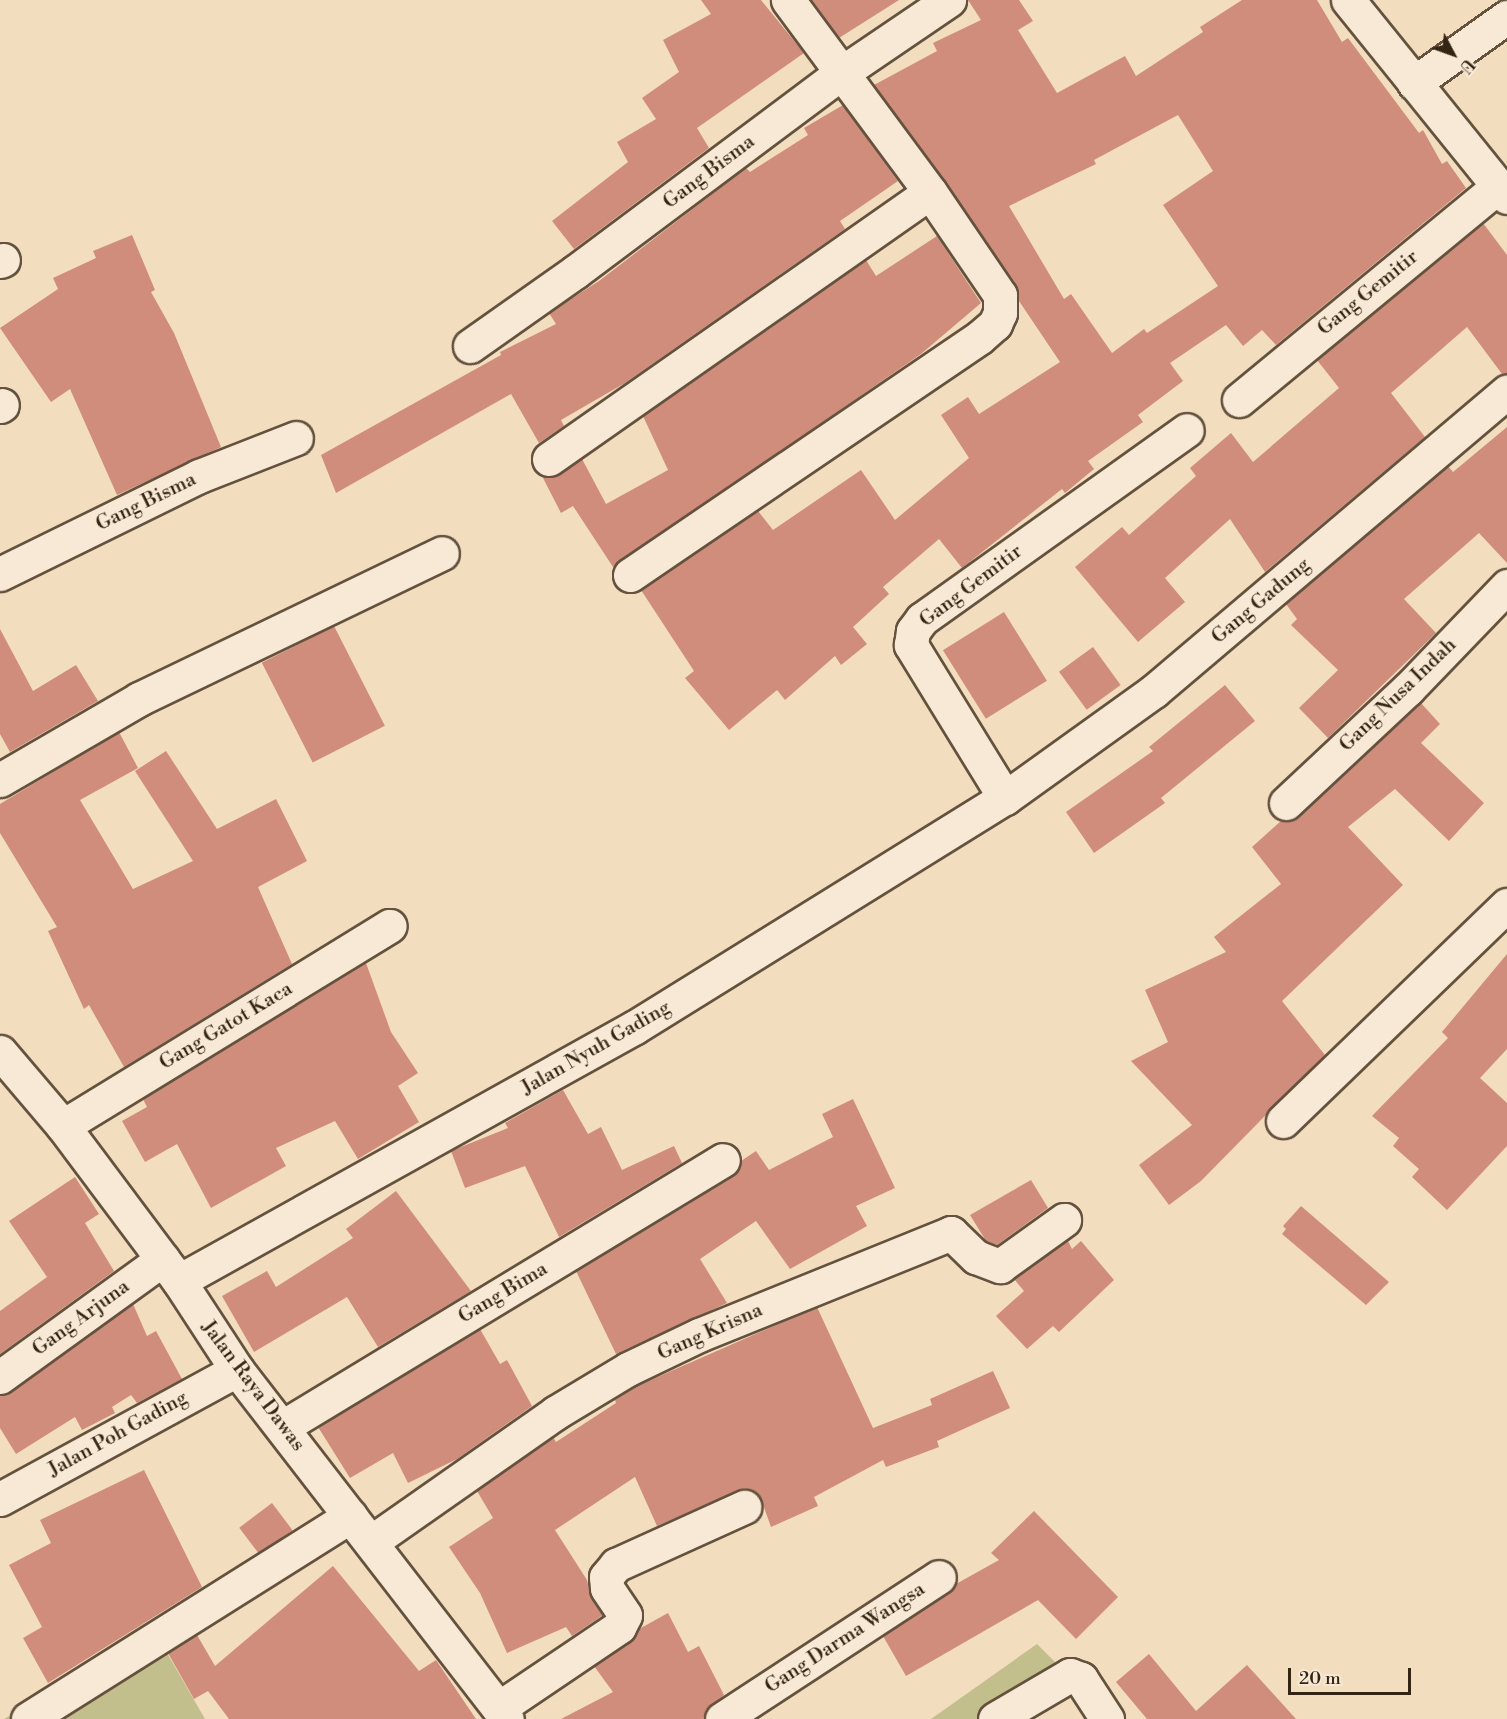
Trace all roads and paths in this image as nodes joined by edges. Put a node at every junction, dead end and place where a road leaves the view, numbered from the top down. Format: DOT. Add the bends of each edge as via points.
graph roads {
  1 [pos="788,0"];
  2 [pos="949,0"];
  3 [pos="1348,0"];
  4 [pos="1507,17"];
  5 [pos="840,74"];
  6 [pos="1414,83"];
  7 [pos="930,192"];
  8 [pos="1502,192"];
  9 [pos="470,346"];
  10 [pos="1507,392"];
  11 [pos="1239,400"];
  12 [pos="1187,430"];
  13 [pos="296,438"];
  14 [pos="549,459"];
  15 [pos="442,553"];
  16 [pos="0,574"];
  17 [pos="630,575"];
  18 [pos="1507,586"];
  19 [pos="0,780"];
  20 [pos="1005,798"];
  21 [pos="1286,803"];
  22 [pos="1507,905"];
  23 [pos="390,926"];
  24 [pos="0,1052"];
  25 [pos="1282,1121"];
  26 [pos="63,1126"];
  27 [pos="723,1160"];
  28 [pos="1064,1220"];
  29 [pos="171,1270"];
  30 [pos="237,1370"];
  31 [pos="0,1377"];
  32 [pos="284,1426"];
  33 [pos="0,1499"];
  34 [pos="744,1507"];
  35 [pos="350,1516"];
  36 [pos="371,1542"];
  37 [pos="939,1577"];
  38 [pos="503,1714"];
  39 [pos="28,1719"];
  40 [pos="722,1719"];
  41 [pos="995,1719"];
  42 [pos="1107,1719"];
  1 -- 5 [label="street"];
  2 -- 5 [label="street, Gang Bisma"];
  3 -- 6 [label="street"];
  4 -- 6 [label="street"];
  5 -- 7 [label="street"];
  5 -- 9 [label="street, Gang Bisma"];
  6 -- 8 [label="street"];
  7 -- 14 [label="street"];
  7 -- 17 [label="street" via="1000,295 1002,302 995,324"];
  8 -- 11 [label="street, Gang Gemitir"];
  10 -- 20 [label="street, Gang Gadung" via="1154,691"];
  12 -- 20 [label="street, Gang Gemitir" via="922,619 913,631 911,645"];
  13 -- 16 [label="street, Gang Bisma" via="199,476"];
  15 -- 19 [label="street" via="139,699"];
  18 -- 21 [label="street, Gang Nusa Indah" via="1408,689"];
  20 -- 29 [label="street, Jalan Nyuh Gading" via="635,1028"];
  22 -- 25 [label="street"];
  23 -- 26 [label="street, Gang Gatot Kaca"];
  24 -- 26 [label="street, Jalan Raya Dawas"];
  26 -- 29 [label="street, Jalan Raya Dawas"];
  27 -- 32 [label="street, Gang Bima"];
  28 -- 36 [label="street, Gang Krisna" via="1000,1266 976,1257 951,1233 699,1335 628,1369 555,1413"];
  29 -- 30 [label="street, Jalan Raya Dawas"];
  29 -- 31 [label="street, Gang Arjuna"];
  30 -- 32 [label="street, Jalan Raya Dawas"];
  30 -- 33 [label="street, Jalan Poh Gading"];
  32 -- 35 [label="street, Jalan Raya Dawas"];
  34 -- 38 [label="street" via="616,1565 606,1577 607,1588 625,1615 619,1627"];
  35 -- 36 [label="street, Jalan Raya Dawas"];
  35 -- 39 [label="street"];
  36 -- 38 [label="street, Jalan Raya Dawas"];
  37 -- 40 [label="street, Gang Darma Wangsa"];
  41 -- 42 [label="street" via="1070,1675 1082,1679"];
}
